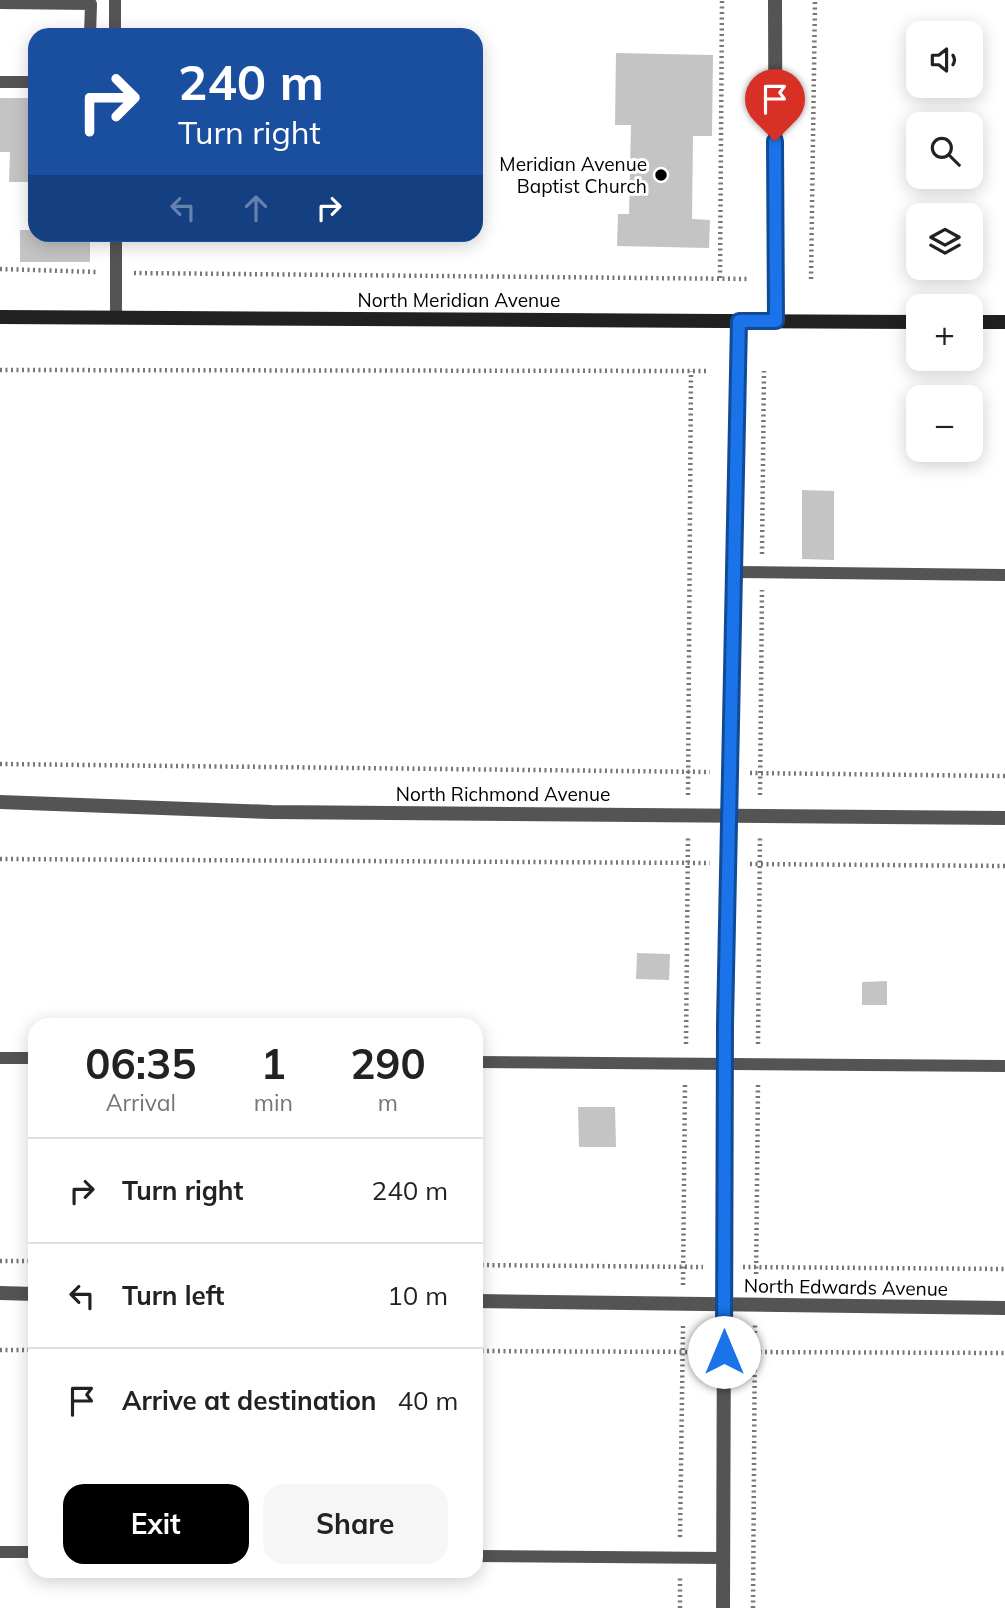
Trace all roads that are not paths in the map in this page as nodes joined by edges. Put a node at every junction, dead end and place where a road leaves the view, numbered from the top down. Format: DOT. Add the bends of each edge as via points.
graph roads {
  1 [pos="115,0"];
  2 [pos="775,0"];
  3 [pos="0,4"];
  4 [pos="90,28"];
  5 [pos="116,28"];
  6 [pos="0,82"];
  7 [pos="28,82"];
  8 [pos="116,242"];
  9 [pos="0,317"];
  10 [pos="117,317"];
  11 [pos="739,321"];
  12 [pos="776,321"];
  13 [pos="906,322"];
  14 [pos="983,322"];
  15 [pos="1005,322"];
  16 [pos="734,572"];
  17 [pos="1005,575"];
  18 [pos="0,802"];
  19 [pos="729,814"];
  20 [pos="1005,818"];
  21 [pos="0,1058"];
  22 [pos="28,1058"];
  23 [pos="483,1062"];
  24 [pos="725,1063"];
  25 [pos="1005,1066"];
  26 [pos="0,1293"];
  27 [pos="28,1294"];
  28 [pos="483,1301"];
  29 [pos="724,1305"];
  30 [pos="1005,1308"];
  31 [pos="0,1552"];
  32 [pos="28,1552"];
  33 [pos="483,1556"];
  34 [pos="723,1559"];
  35 [pos="723,1608"];
  1 -- 5 [label="lane"];
  2 -- 12 [label="street"];
  3 -- 4 [label="lane" via="91,4"];
  6 -- 7 [label="lane"];
  8 -- 10 [label="lane"];
  9 -- 10 [label="main road, North Meridian Avenue"];
  10 -- 11 [label="main road, North Meridian Avenue"];
  11 -- 12 [label="main road, North Meridian Avenue"];
  11 -- 16 [label="street"];
  12 -- 13 [label="main road, North Meridian Avenue"];
  14 -- 15 [label="main road"];
  16 -- 17 [label="lane"];
  16 -- 19 [label="street"];
  18 -- 19 [label="street, North Richmond Avenue" via="271,812"];
  19 -- 20 [label="street, North Richmond Avenue"];
  19 -- 24 [label="street"];
  21 -- 22 [label="lane"];
  23 -- 24 [label="lane"];
  24 -- 25 [label="lane"];
  24 -- 29 [label="street"];
  26 -- 27 [label="street"];
  28 -- 29 [label="street, North Edwards Avenue"];
  29 -- 30 [label="street, North Edwards Avenue"];
  29 -- 34 [label="street"];
  31 -- 32 [label="lane"];
  33 -- 34 [label="lane"];
  34 -- 35 [label="street"];
}
